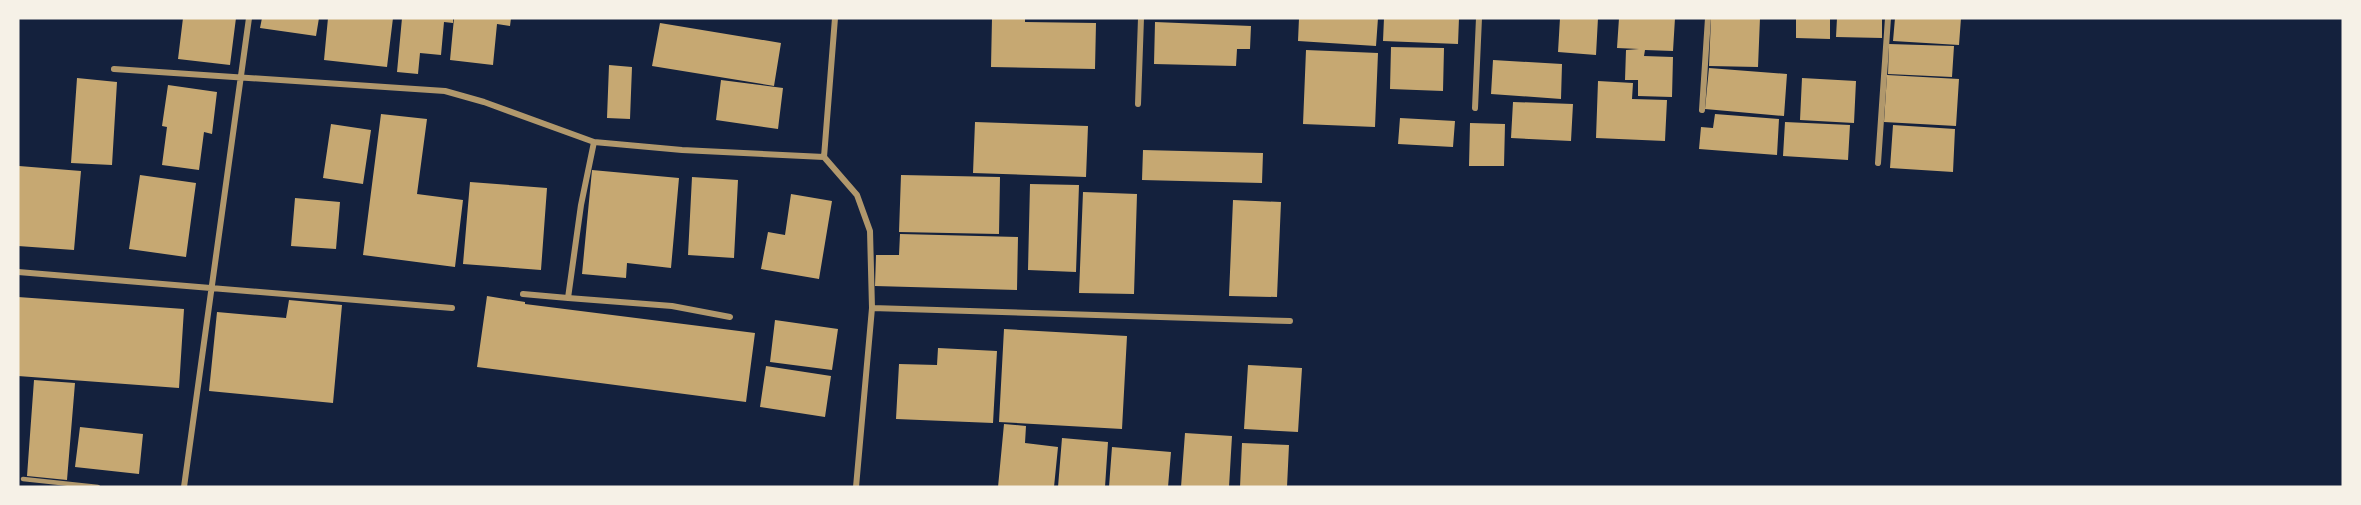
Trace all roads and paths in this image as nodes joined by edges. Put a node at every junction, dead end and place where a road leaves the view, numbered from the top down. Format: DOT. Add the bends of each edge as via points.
graph roads {
  1 [pos="249,18"];
  2 [pos="835,18"];
  3 [pos="1141,18"];
  4 [pos="1479,18"];
  5 [pos="1708,18"];
  6 [pos="1888,18"];
  7 [pos="114,69"];
  8 [pos="242,78"];
  9 [pos="1138,104"];
  10 [pos="1474,108"];
  11 [pos="1702,110"];
  12 [pos="594,142"];
  13 [pos="824,157"];
  14 [pos="1878,163"];
  15 [pos="18,273"];
  16 [pos="211,287"];
  17 [pos="523,294"];
  18 [pos="567,298"];
  19 [pos="452,308"];
  20 [pos="872,308"];
  21 [pos="730,317"];
  22 [pos="1290,321"];
  23 [pos="23,479"];
  24 [pos="98,487"];
  25 [pos="184,487"];
  26 [pos="856,487"];
  1 -- 8 [label="street"];
  2 -- 13 [label="street"];
  3 -- 9 [label="street"];
  4 -- 10 [label="street"];
  5 -- 11 [label="street"];
  6 -- 14 [label="street"];
  7 -- 8 [label="street"];
  8 -- 12 [label="street" via="445,91"];
  8 -- 16 [label="street"];
  12 -- 13 [label="street"];
  12 -- 18 [label="street"];
  13 -- 20 [label="street" via="857,195 870,231"];
  15 -- 16 [label="street"];
  16 -- 19 [label="street"];
  16 -- 25 [label="street"];
  17 -- 18 [label="street"];
  18 -- 21 [label="street" via="672,306"];
  20 -- 22 [label="street"];
  20 -- 26 [label="street"];
  23 -- 24 [label="lane"];
}
